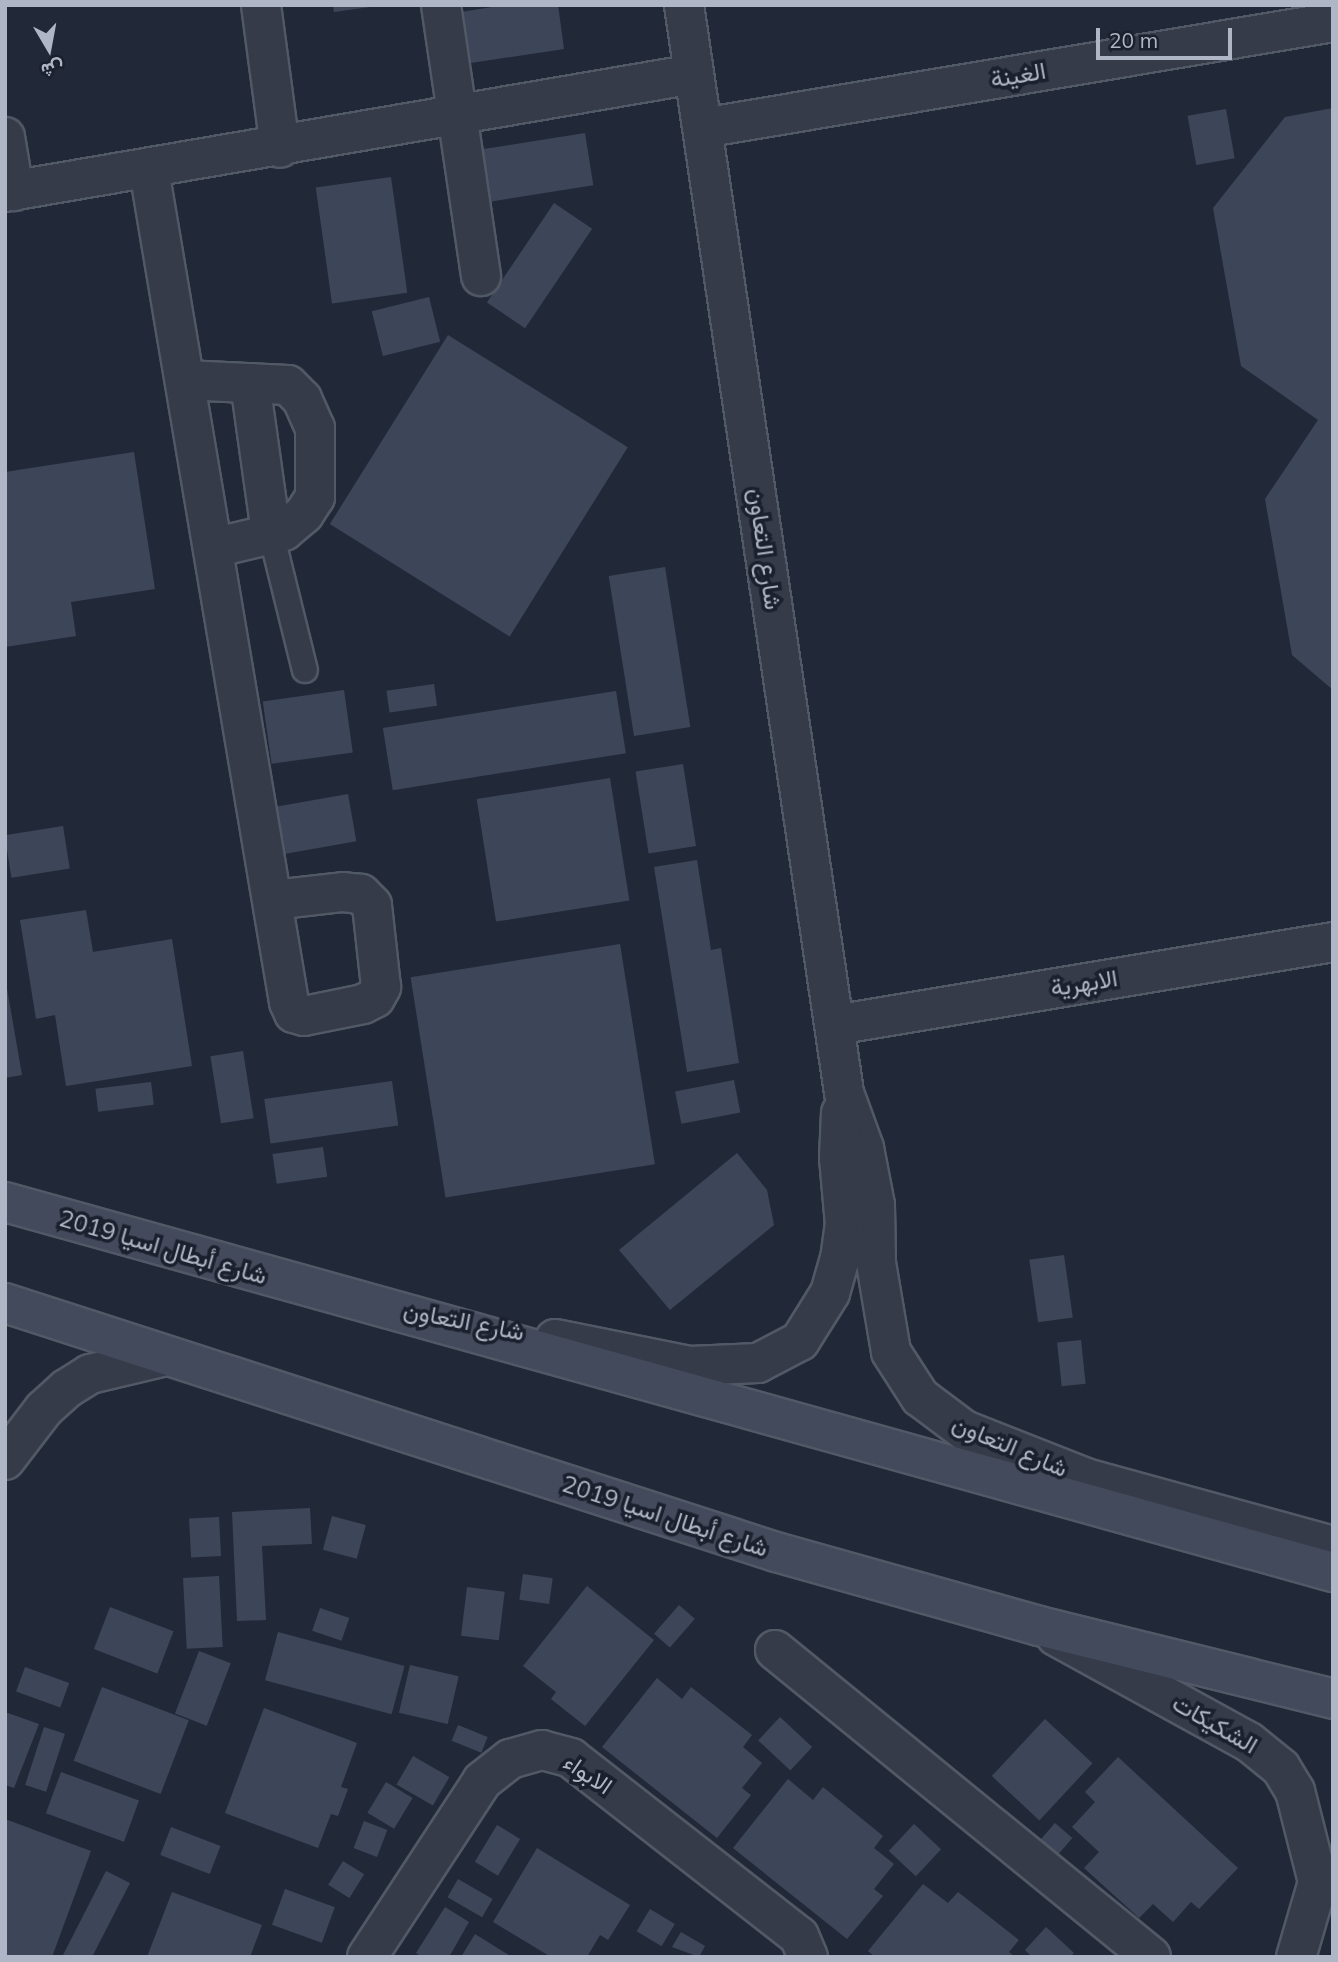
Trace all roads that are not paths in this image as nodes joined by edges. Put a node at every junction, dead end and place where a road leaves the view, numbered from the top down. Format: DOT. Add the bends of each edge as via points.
graph roads {
  1 [pos="261,5"];
  2 [pos="441,5"];
  3 [pos="684,5"];
  4 [pos="1333,22"];
  5 [pos="694,74"];
  6 [pos="457,116"];
  7 [pos="703,128"];
  8 [pos="5,137"];
  9 [pos="281,148"];
  10 [pos="149,170"];
  11 [pos="9,192"];
  12 [pos="481,276"];
  13 [pos="185,380"];
  14 [pos="250,383"];
  15 [pos="271,533"];
  16 [pos="214,548"];
  17 [pos="305,670"];
  18 [pos="274,900"];
  19 [pos="1333,942"];
  20 [pos="835,1025"];
  21 [pos="844,1093"];
  22 [pos="5,1202"];
  23 [pos="323,1293"];
  24 [pos="5,1303"];
  25 [pos="166,1356"];
  26 [pos="5,1460"];
  27 [pos="1333,1546"];
  28 [pos="1333,1572"];
  29 [pos="1039,1626"];
  30 [pos="775,1650"];
  31 [pos="1333,1699"];
  32 [pos="1325,1876"];
  33 [pos="367,1957"];
  34 [pos="808,1957"];
  35 [pos="1151,1957"];
  36 [pos="1296,1957"];
  1 -- 9 [label="street"];
  2 -- 6 [label="street"];
  3 -- 5 [label="street, شارع التعاون"];
  4 -- 7 [label="street, الغينة"];
  5 -- 6 [label="street"];
  5 -- 7 [label="street, شارع التعاون"];
  6 -- 9 [label="street"];
  6 -- 12 [label="street"];
  7 -- 20 [label="street, شارع التعاون"];
  8 -- 11 [label="street"];
  9 -- 10 [label="street"];
  10 -- 11 [label="street"];
  10 -- 13 [label="street"];
  13 -- 14 [label="street"];
  13 -- 16 [label="street"];
  14 -- 15 [label="street"];
  14 -- 15 [label="street" via="288,384 302,399 315,428 315,497 284,531"];
  15 -- 16 [label="street"];
  15 -- 17 [label="lane"];
  16 -- 18 [label="street"];
  19 -- 20 [label="street, الابهرية"];
  20 -- 21 [label="street, شارع التعاون"];
  21 -- 23 [label="street, شارع التعاون" via="839,1158 845,1225 837,1274 800,1341 758,1363 690,1366"];
  21 -- 27 [label="street, شارع التعاون" via="864,1149 875,1205 876,1263 891,1352 904,1377 940,1415 1086,1478"];
  22 -- 23 [label="main road, شارع أبطال اسيا 2019"];
  23 -- 28 [label="main road, شارع أبطال اسيا 2019"];
  24 -- 25 [label="main road, شارع أبطال اسيا 2019"];
  25 -- 26 [label="street" via="90,1374 44,1409"];
  25 -- 29 [label="main road, شارع أبطال اسيا 2019" via="776,1552"];
  29 -- 31 [label="main road, شارع أبطال اسيا 2019"];
  29 -- 32 [label="street, الشكيكات" via="1266,1753 1295,1791"];
  30 -- 35 [label="street"];
  32 -- 36 [label="street, الشكيكات"];
  33 -- 34 [label="street, الابواء" via="482,1781 510,1759 542,1749 570,1758 592,1774 799,1936"];
}
